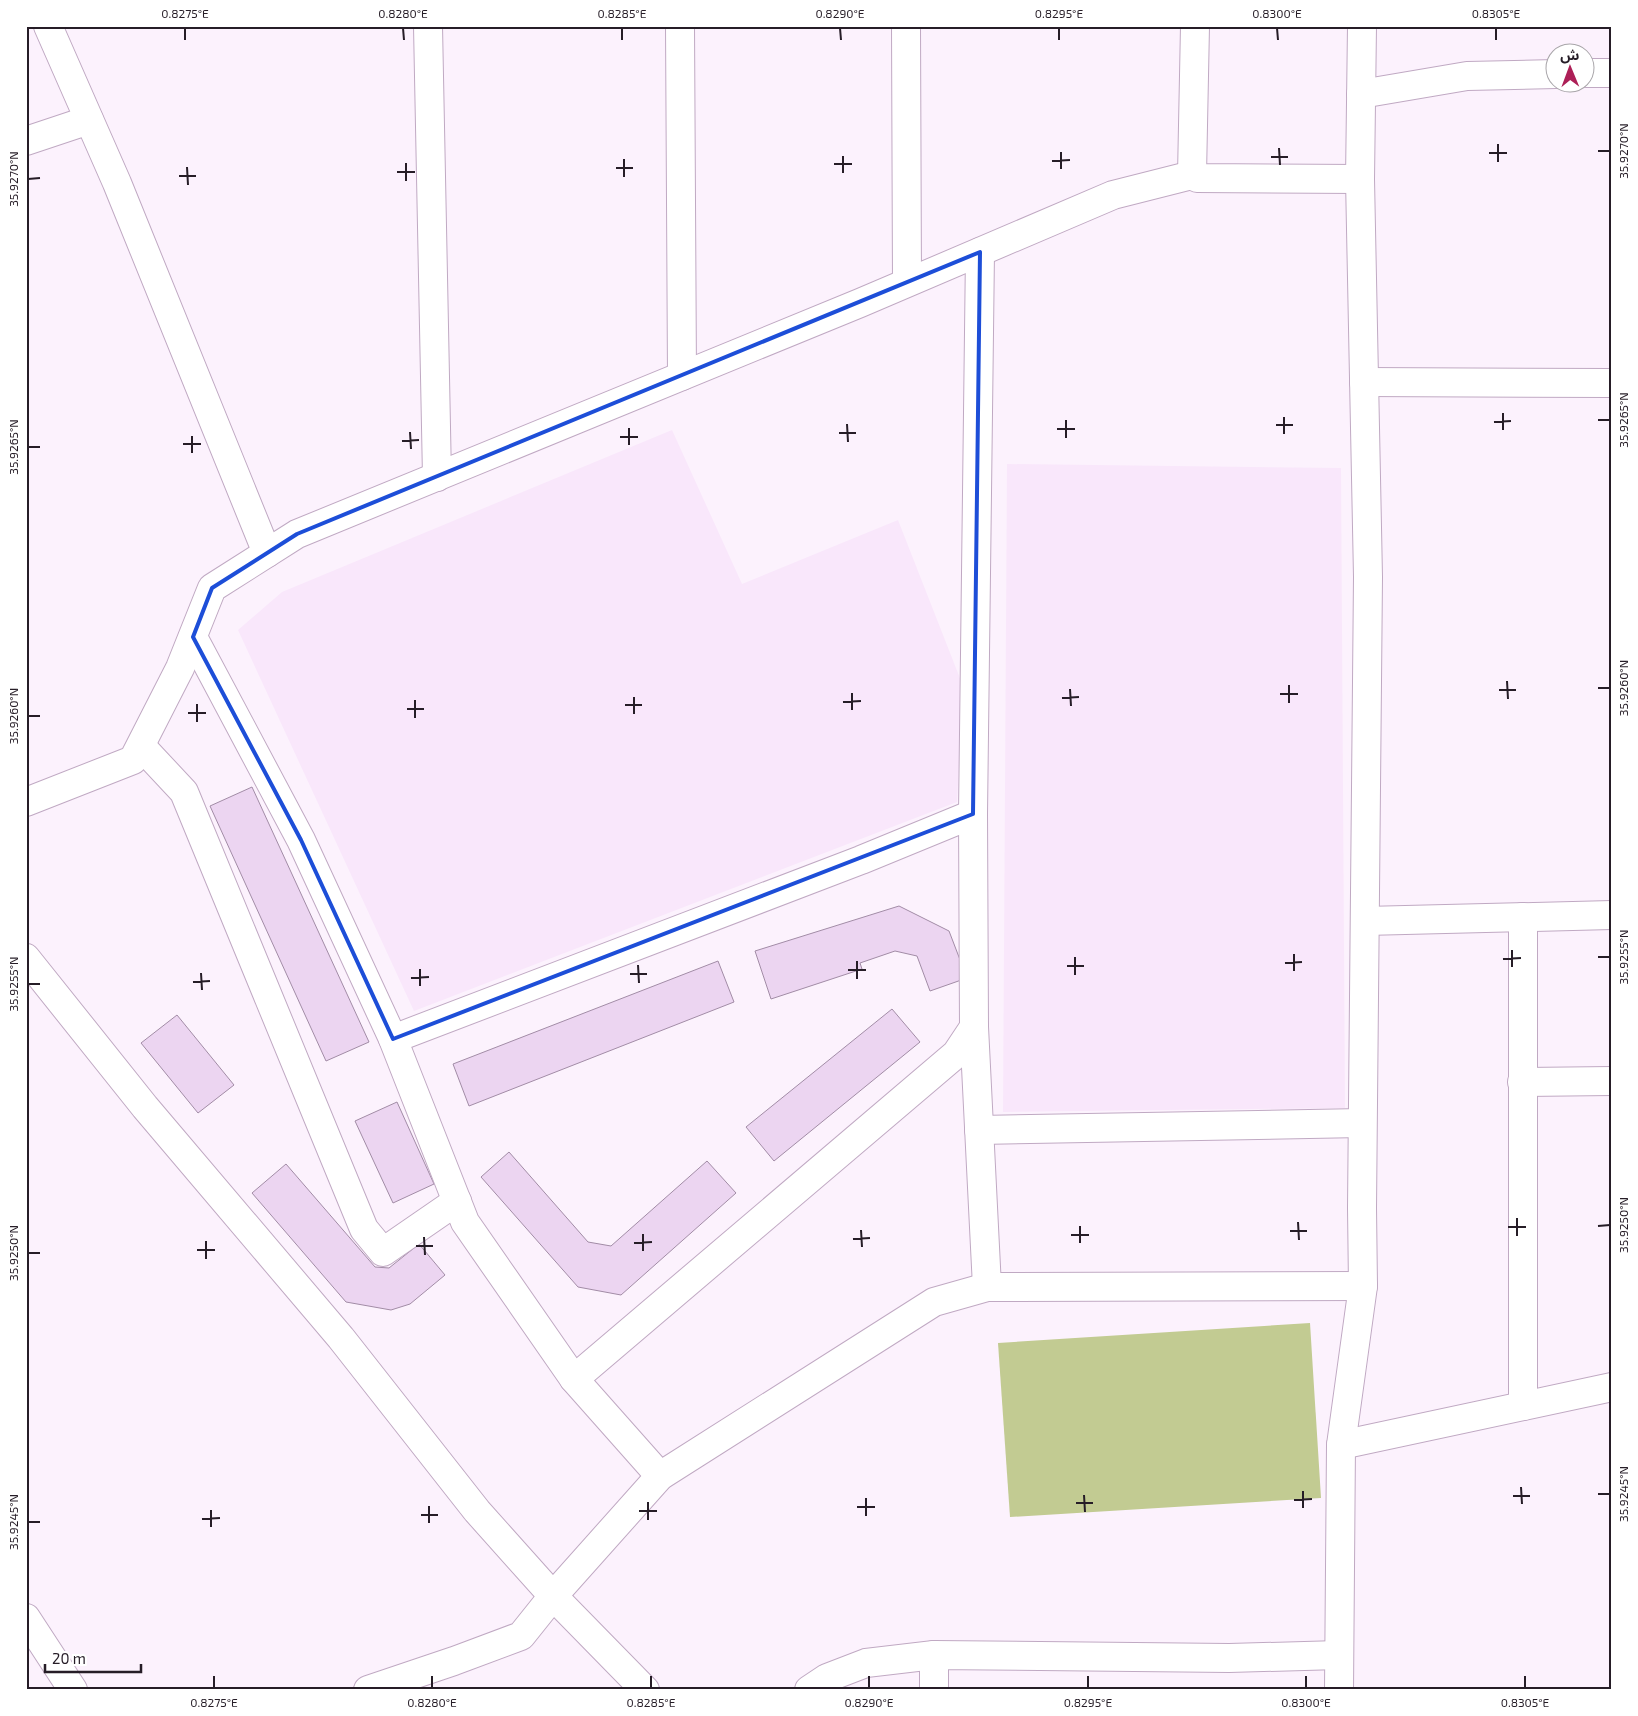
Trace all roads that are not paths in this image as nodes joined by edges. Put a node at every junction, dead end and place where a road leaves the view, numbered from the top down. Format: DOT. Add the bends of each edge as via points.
graph roads {
  1 [pos="48,26"];
  2 [pos="428,26"];
  3 [pos="680,26"];
  4 [pos="906,26"];
  5 [pos="1195,26"];
  6 [pos="1362,26"];
  7 [pos="1612,73"];
  8 [pos="1546,74"];
  9 [pos="1596,74"];
  10 [pos="1361,94"];
  11 [pos="89,120"];
  12 [pos="26,141"];
  13 [pos="1192,175"];
  14 [pos="1360,179"];
  15 [pos="980,252"];
  16 [pos="907,282"];
  17 [pos="682,376"];
  18 [pos="1364,382"];
  19 [pos="1612,383"];
  20 [pos="436,477"];
  21 [pos="268,553"];
  22 [pos="193,637"];
  23 [pos="141,746"];
  24 [pos="26,802"];
  25 [pos="972,814"];
  26 [pos="1612,915"];
  27 [pos="1523,917"];
  28 [pos="1365,921"];
  29 [pos="26,958"];
  30 [pos="974,1027"];
  31 [pos="393,1039"];
  32 [pos="1612,1081"];
  33 [pos="1522,1082"];
  34 [pos="1362,1123"];
  35 [pos="979,1130"];
  36 [pos="457,1201"];
  37 [pos="1363,1286"];
  38 [pos="987,1287"];
  39 [pos="574,1380"];
  40 [pos="1612,1387"];
  41 [pos="1522,1406"];
  42 [pos="1341,1444"];
  43 [pos="660,1476"];
  44 [pos="553,1596"];
  45 [pos="26,1618"];
  46 [pos="934,1655"];
  47 [pos="1339,1655"];
  48 [pos="825,1686"];
  49 [pos="73,1690"];
  50 [pos="368,1690"];
  51 [pos="646,1690"];
  52 [pos="934,1690"];
  53 [pos="1339,1690"];
  1 -- 11 [label="street"];
  2 -- 20 [label="street"];
  3 -- 17 [label="street"];
  4 -- 16 [label="street"];
  5 -- 13 [label="street"];
  6 -- 10 [label="street"];
  7 -- 9 [label="street"];
  8 -- 10 [label="street" via="1467,76"];
  10 -- 14 [label="street"];
  11 -- 12 [label="street"];
  11 -- 21 [label="street"];
  13 -- 14 [label="street" via="1197,178"];
  13 -- 15 [label="street" via="1113,195"];
  14 -- 18 [label="street"];
  15 -- 16 [label="street"];
  15 -- 25 [label="street"];
  16 -- 17 [label="street"];
  17 -- 20 [label="street"];
  18 -- 19 [label="street"];
  18 -- 28 [label="street" via="1368,578"];
  20 -- 21 [label="street" via="297,534"];
  21 -- 22 [label="street" via="212,588"];
  22 -- 23 [label="street"];
  22 -- 31 [label="street" via="301,840"];
  23 -- 24 [label="street" via="133,760"];
  23 -- 36 [label="street" via="184,792 364,1230 383,1252"];
  25 -- 30 [label="street"];
  25 -- 31 [label="street" via="861,860"];
  26 -- 27 [label="street"];
  27 -- 28 [label="street"];
  27 -- 33 [label="street"];
  28 -- 34 [label="street"];
  29 -- 44 [label="street" via="145,1106 342,1338 477,1511"];
  30 -- 35 [label="street"];
  30 -- 39 [label="street" via="956,1054"];
  31 -- 36 [label="street"];
  32 -- 33 [label="street"];
  33 -- 41 [label="street"];
  34 -- 35 [label="street"];
  34 -- 37 [label="street"];
  35 -- 38 [label="street"];
  36 -- 39 [label="street" via="465,1222"];
  37 -- 38 [label="street"];
  37 -- 42 [label="street"];
  38 -- 43 [label="street" via="934,1302"];
  39 -- 43 [label="street"];
  40 -- 41 [label="street"];
  41 -- 42 [label="street"];
  42 -- 47 [label="street"];
  43 -- 44 [label="street"];
  44 -- 50 [label="street" via="521,1636"];
  44 -- 51 [label="street"];
  45 -- 49 [label="street"];
  46 -- 47 [label="street" via="1229,1658"];
  46 -- 48 [label="street" via="866,1663"];
  46 -- 52 [label="street"];
  47 -- 53 [label="street"];
}
